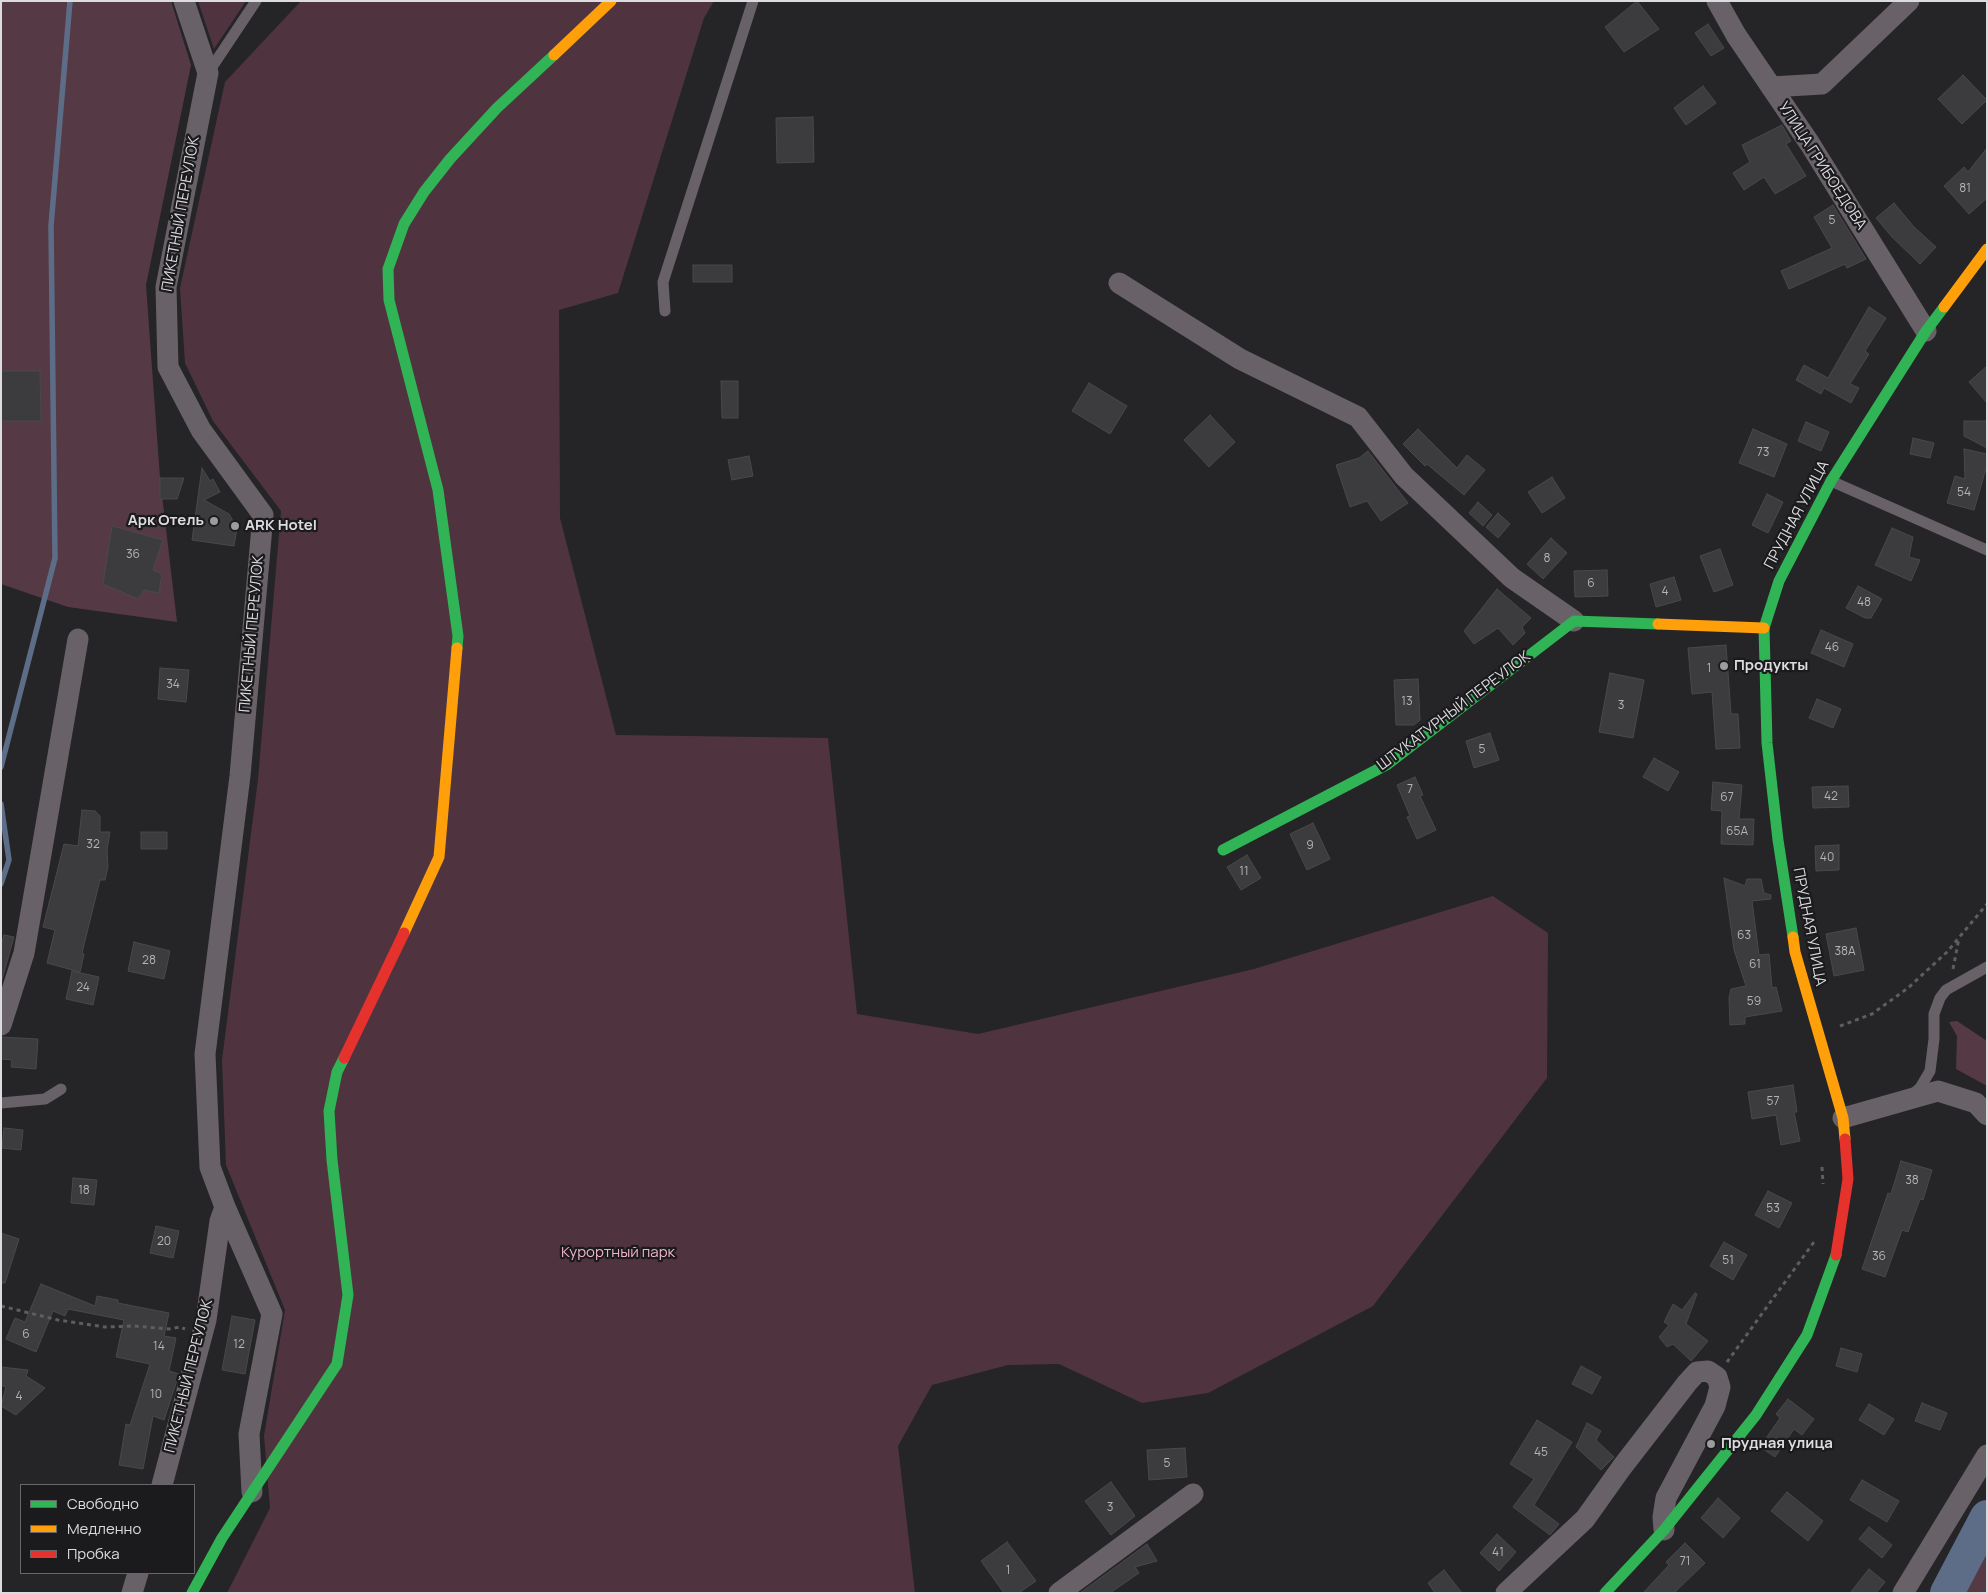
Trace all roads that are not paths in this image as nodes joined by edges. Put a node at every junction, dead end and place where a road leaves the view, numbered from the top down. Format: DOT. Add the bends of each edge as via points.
graph roads {
  1 [pos="184,1"];
  2 [pos="256,1"];
  3 [pos="611,1"];
  4 [pos="753,1"];
  5 [pos="1717,1"];
  6 [pos="1909,1"];
  7 [pos="208,73"];
  8 [pos="1772,87"];
  9 [pos="1987,249"];
  10 [pos="1119,283"];
  11 [pos="665,311"];
  12 [pos="1926,331"];
  13 [pos="1830,481"];
  14 [pos="1987,550"];
  15 [pos="1574,621"];
  16 [pos="1764,628"];
  17 [pos="78,638"];
  18 [pos="1223,850"];
  19 [pos="1987,967"];
  20 [pos="1,1025"];
  21 [pos="61,1089"];
  22 [pos="1907,1100"];
  23 [pos="1,1103"];
  24 [pos="1987,1115"];
  25 [pos="1843,1118"];
  26 [pos="225,1207"];
  27 [pos="1987,1455"];
  28 [pos="162,1484"];
  29 [pos="252,1492"];
  30 [pos="1193,1494"];
  31 [pos="1664,1530"];
  32 [pos="138,1574"];
  33 [pos="132,1593"];
  34 [pos="192,1593"];
  35 [pos="1059,1593"];
  36 [pos="1506,1593"];
  37 [pos="1605,1593"];
  38 [pos="1902,1593"];
  1 -- 7 [label="street, ПИКЕТНЫЙ ПЕРЕУЛОК"];
  2 -- 7 [label="lane"];
  3 -- 29 [label="street" via="497,108 450,159 404,224 388,269 389,300 438,490 458,636 439,857 337,1072 333,1088 329,1111 332,1160 348,1295 338,1364"];
  4 -- 11 [label="lane" via="663,282"];
  5 -- 8 [label="street, УЛИЦА ГРИБОЕДОВА"];
  6 -- 8 [label="street" via="1822,84"];
  7 -- 26 [label="street, ПИКЕТНЫЙ ПЕРЕУЛОК" via="166,287 168,367 201,430 262,515 240,776 205,1054 210,1168"];
  8 -- 12 [label="street, УЛИЦА ГРИБОЕДОВА"];
  9 -- 12 [label="street, ПРУДНАЯ УЛИЦА"];
  10 -- 15 [label="street" via="1240,359 1358,417 1404,476 1512,578"];
  12 -- 13 [label="street, ПРУДНАЯ УЛИЦА"];
  13 -- 14 [label="lane"];
  13 -- 16 [label="street, ПРУДНАЯ УЛИЦА" via="1779,581"];
  15 -- 16 [label="street"];
  15 -- 18 [label="street, ШТУКАТУРНЫЙ ПЕРЕУЛОК" via="1388,764"];
  16 -- 25 [label="street, ПРУДНАЯ УЛИЦА" via="1767,744 1796,952"];
  17 -- 20 [label="street" via="24,953"];
  19 -- 22 [label="lane" via="1946,990 1940,998 1934,1014 1930,1071 1920,1088"];
  21 -- 23 [label="lane" via="45,1099"];
  22 -- 24 [label="street" via="1938,1091 1976,1103"];
  22 -- 25 [label="street"];
  25 -- 31 [label="street, ПРУДНАЯ УЛИЦА" via="1848,1179 1836,1254 1807,1335 1756,1415"];
  26 -- 28 [label="street, ПИКЕТНЫЙ ПЕРЕУЛОК" via="220,1221 206,1320"];
  26 -- 29 [label="street, ПИКЕТНЫЙ ПЕРЕУЛОК" via="272,1314 249,1434"];
  27 -- 38 [label="street"];
  29 -- 34 [label="street"];
  30 -- 35 [label="street"];
  31 -- 36 [label="street" via="1662,1517 1666,1498 1716,1406 1720,1387 1717,1377 1708,1371 1697,1372 1622,1467 1586,1519"];
  31 -- 37 [label="street, ПРУДНАЯ УЛИЦА"];
  32 -- 33 [label="street"];
}
